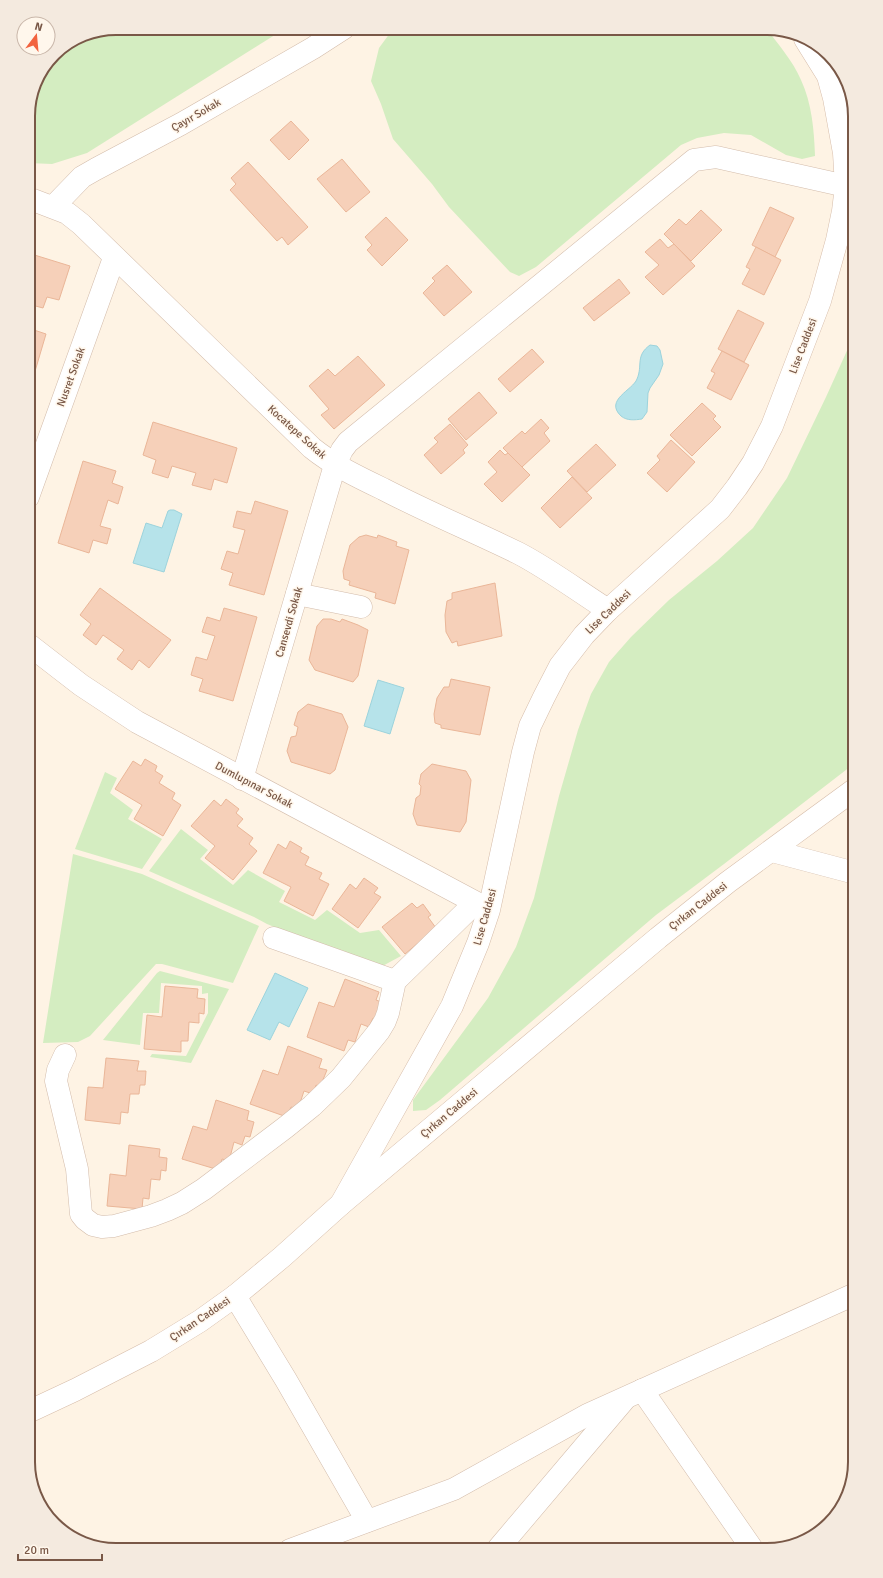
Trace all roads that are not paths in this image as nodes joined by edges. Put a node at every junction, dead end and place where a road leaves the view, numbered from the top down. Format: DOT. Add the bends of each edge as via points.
graph roads {
  1 [pos="333,35"];
  2 [pos="811,48"];
  3 [pos="846,186"];
  4 [pos="35,201"];
  5 [pos="53,207"];
  6 [pos="114,258"];
  7 [pos="335,464"];
  8 [pos="35,477"];
  9 [pos="297,594"];
  10 [pos="361,607"];
  11 [pos="608,610"];
  12 [pos="35,649"];
  13 [pos="242,779"];
  14 [pos="848,794"];
  15 [pos="772,851"];
  16 [pos="848,872"];
  17 [pos="482,906"];
  18 [pos="274,938"];
  19 [pos="395,981"];
  20 [pos="65,1055"];
  21 [pos="341,1204"];
  22 [pos="235,1296"];
  23 [pos="848,1297"];
  24 [pos="635,1393"];
  25 [pos="35,1409"];
  26 [pos="367,1521"];
  27 [pos="309,1543"];
  28 [pos="504,1543"];
  29 [pos="748,1543"];
  1 -- 5 [label="street, Çayır Sokak" via="181,124 96,168 82,177"];
  2 -- 3 [label="street, Lise Caddesi" via="828,76 834,98 844,153"];
  3 -- 7 [label="street, Cansevdi Sokak" via="716,157 694,160 348,442"];
  3 -- 11 [label="street, Lise Caddesi" via="837,240 820,301 772,426 753,463 720,509"];
  4 -- 5 [label="street, Kocatepe Sokak"];
  5 -- 6 [label="street, Kocatepe Sokak" via="67,213 81,224"];
  6 -- 7 [label="street, Kocatepe Sokak" via="312,448"];
  6 -- 8 [label="street, Nusret Sokak"];
  7 -- 9 [label="street, Cansevdi Sokak"];
  7 -- 11 [label="street, Kocatepe Sokak" via="424,510 518,554"];
  9 -- 10 [label="street"];
  9 -- 13 [label="street, Cansevdi Sokak"];
  11 -- 17 [label="street, Lise Caddesi" via="560,666 530,726"];
  12 -- 13 [label="street, Dumlupınar Sokak" via="121,712"];
  13 -- 17 [label="street, Dumlupınar Sokak"];
  14 -- 15 [label="street, Çırkan Caddesi"];
  15 -- 16 [label="street"];
  15 -- 21 [label="street, Çırkan Caddesi" via="658,938"];
  17 -- 19 [label="street"];
  17 -- 21 [label="street, Lise Caddesi" via="478,943 452,1006"];
  18 -- 19 [label="street"];
  19 -- 20 [label="street" via="388,1013 379,1031 341,1078 312,1106 182,1203 151,1216 114,1226 102,1227 92,1224 81,1214 77,1169 56,1081"];
  21 -- 22 [label="street, Çırkan Caddesi"];
  22 -- 25 [label="street, Çırkan Caddesi" via="151,1351"];
  22 -- 26 [label="street"];
  23 -- 24 [label="street"];
  24 -- 26 [label="street" via="587,1415 454,1489"];
  24 -- 28 [label="street"];
  24 -- 29 [label="street"];
  26 -- 27 [label="street"];
}
